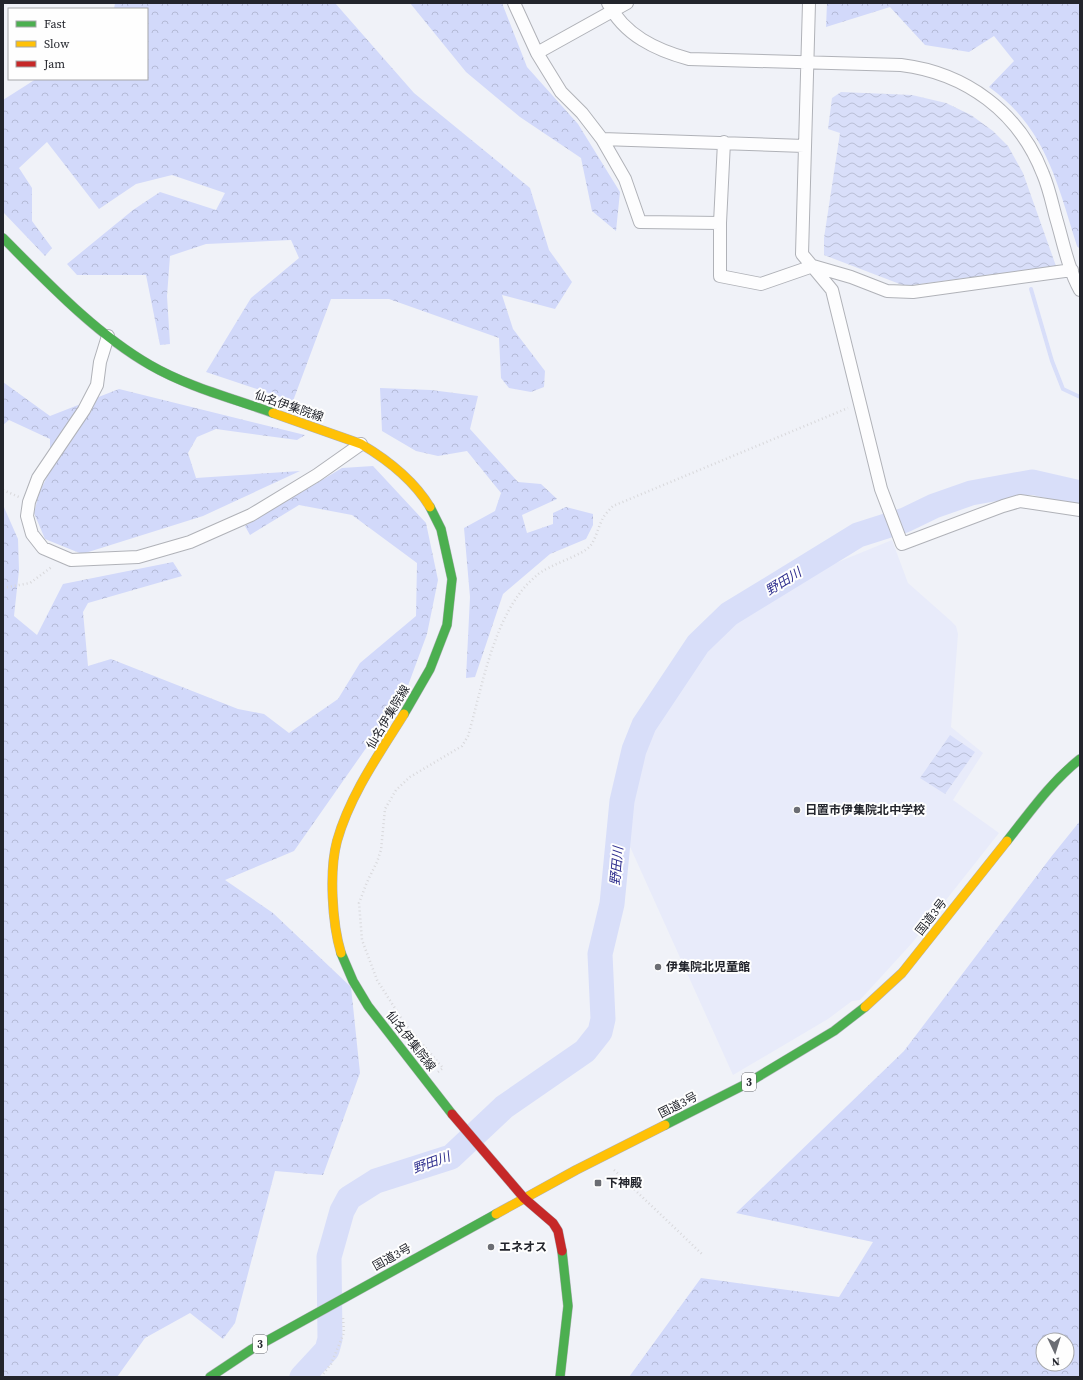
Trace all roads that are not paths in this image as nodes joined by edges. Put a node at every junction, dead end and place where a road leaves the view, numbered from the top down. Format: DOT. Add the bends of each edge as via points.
graph roads {
  1 [pos="514,3"];
  2 [pos="627,3"];
  3 [pos="809,3"];
  4 [pos="610,7"];
  5 [pos="538,53"];
  6 [pos="808,63"];
  7 [pos="602,139"];
  8 [pos="724,142"];
  9 [pos="804,146"];
  10 [pos="720,223"];
  11 [pos="3,238"];
  12 [pos="813,266"];
  13 [pos="1072,270"];
  14 [pos="1080,290"];
  15 [pos="108,336"];
  16 [pos="361,444"];
  17 [pos="1080,510"];
  18 [pos="1080,758"];
  19 [pos="524,1198"];
  20 [pos="210,1377"];
  21 [pos="560,1377"];
  1 -- 5 [label="street"];
  2 -- 4 [label="street"];
  3 -- 6 [label="street"];
  4 -- 5 [label="street"];
  4 -- 6 [label="street" via="627,29 648,44 689,59"];
  5 -- 7 [label="street" via="561,92 582,113"];
  6 -- 9 [label="street"];
  6 -- 13 [label="street" via="917,67 940,73 993,102 1013,122 1040,168"];
  7 -- 8 [label="street"];
  7 -- 10 [label="street" via="625,179 640,222"];
  8 -- 9 [label="street"];
  8 -- 10 [label="street"];
  9 -- 12 [label="street" via="802,254"];
  10 -- 12 [label="street" via="720,276 761,284"];
  11 -- 15 [label="main road, 仙名伊集院線" via="47,282"];
  12 -- 13 [label="street" via="887,291 913,292"];
  12 -- 17 [label="street" via="832,290 881,489 902,544 1020,501"];
  13 -- 14 [label="street"];
  15 -- 16 [label="main road, 仙名伊集院線" via="144,361 180,380"];
  15 -- 16 [label="street" via="100,362 97,385 84,410 38,478 29,502 27,516 32,534 43,548 71,560 138,557 190,542 251,515 317,475"];
  16 -- 19 [label="main road, 仙名伊集院線" via="380,454 396,467 426,499 442,533 451,564 452,595 446,630 431,669 362,785 340,835 332,884 335,929 346,969 373,1013 481,1149"];
  18 -- 19 [label="main road, 国道3号 / 3" via="1049,787 902,973 860,1012 777,1066"];
  19 -- 20 [label="main road, 国道3号 / 3" via="252,1349"];
  19 -- 21 [label="main road, 仙名伊集院線" via="555,1226 562,1247 568,1298"];
}
